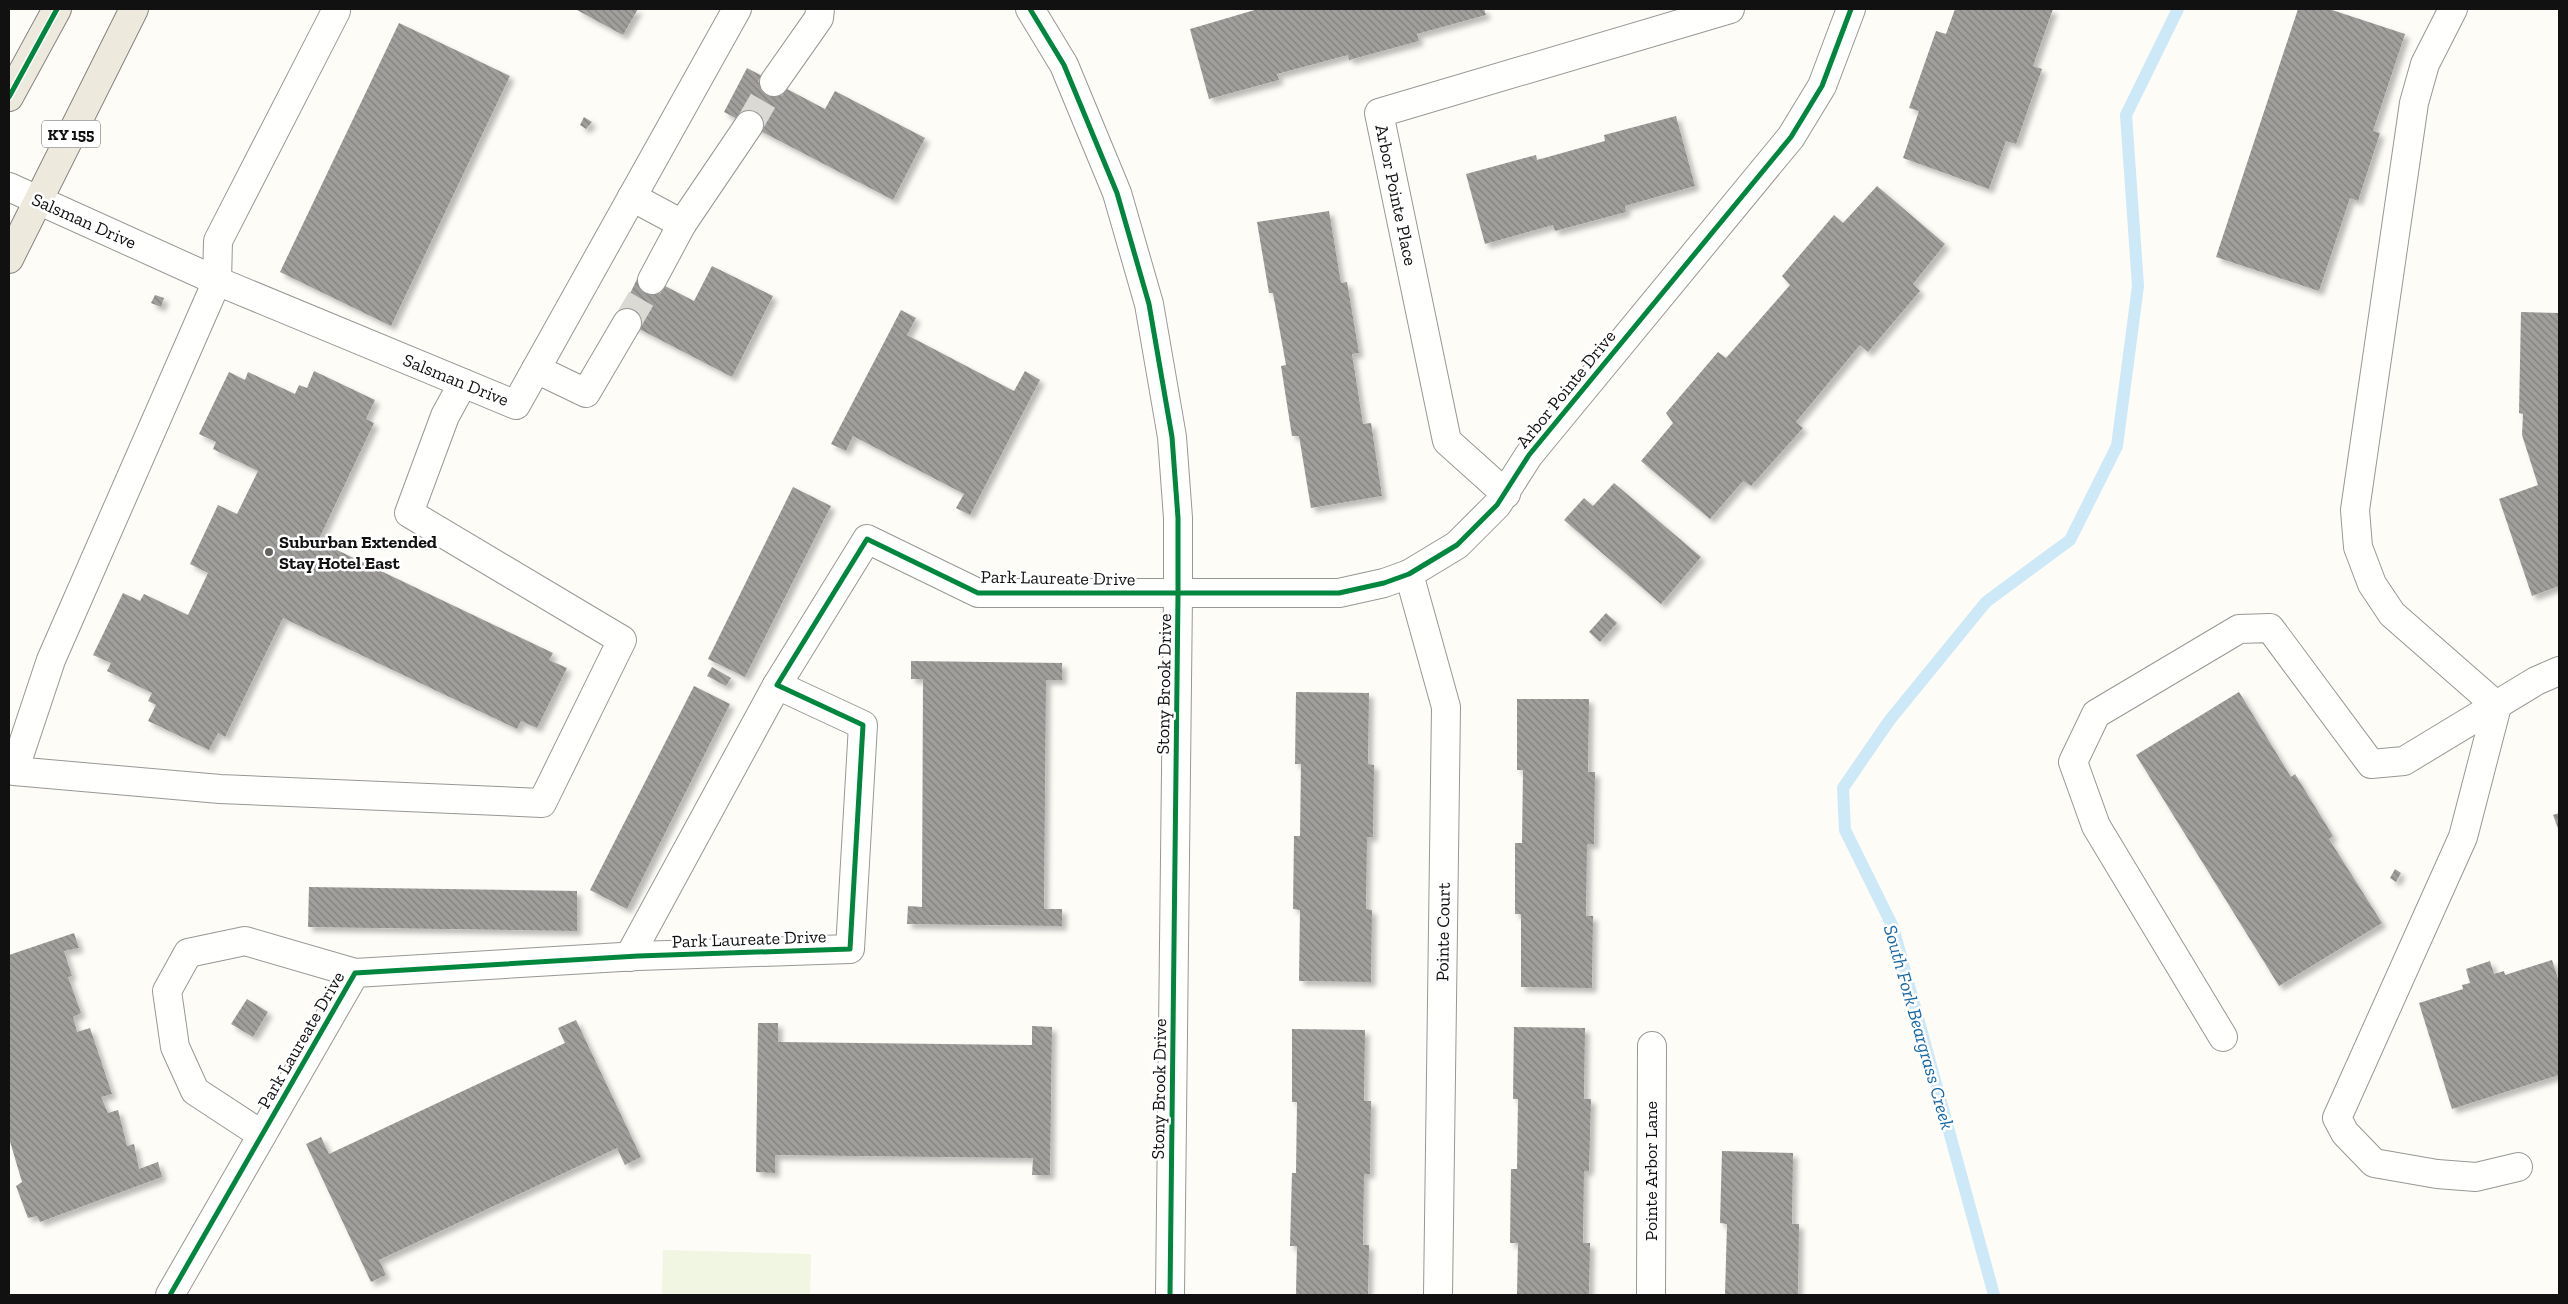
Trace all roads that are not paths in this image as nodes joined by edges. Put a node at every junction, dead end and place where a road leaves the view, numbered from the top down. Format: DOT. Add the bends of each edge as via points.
graph roads {
  1 [pos="58,9"];
  2 [pos="134,9"];
  3 [pos="737,9"];
  4 [pos="820,9"];
  5 [pos="1030,9"];
  6 [pos="1730,9"];
  7 [pos="1852,9"];
  8 [pos="2452,9"];
  9 [pos="336,11"];
  10 [pos="774,82"];
  11 [pos="9,97"];
  12 [pos="749,125"];
  13 [pos="9,187"];
  14 [pos="632,197"];
  15 [pos="37,200"];
  16 [pos="682,224"];
  17 [pos="9,259"];
  18 [pos="652,280"];
  19 [pos="217,281"];
  20 [pos="627,323"];
  21 [pos="536,369"];
  22 [pos="464,383"];
  23 [pos="1506,494"];
  24 [pos="1409,574"];
  25 [pos="1178,594"];
  26 [pos="2559,671"];
  27 [pos="777,685"];
  28 [pos="2497,706"];
  29 [pos="629,956"];
  30 [pos="355,973"];
  31 [pos="2223,1037"];
  32 [pos="1652,1046"];
  33 [pos="262,1135"];
  34 [pos="2518,1167"];
  35 [pos="170,1295"];
  36 [pos="1170,1295"];
  37 [pos="1438,1295"];
  38 [pos="1651,1295"];
  1 -- 11 [label="main road"];
  2 -- 15 [label="main road, KY 155"];
  3 -- 14 [label="street, Salsman Drive"];
  4 -- 10 [label="street" via="819,18"];
  5 -- 25 [label="street, Stony Brook Drive" via="1064,65 1116,193 1149,304 1172,437 1178,518"];
  6 -- 23 [label="street, Arbor Pointe Place" via="1379,113 1447,441"];
  7 -- 23 [label="street, Arbor Pointe Drive" via="1822,86 1791,137 1529,455"];
  8 -- 28 [label="street" via="2425,64 2414,103 2355,510 2358,547 2372,584 2392,614"];
  9 -- 19 [label="street" via="218,241"];
  12 -- 16 [label="street"];
  13 -- 15 [label="street, Salsman Drive"];
  14 -- 16 [label="street"];
  14 -- 21 [label="street, Salsman Drive"];
  15 -- 17 [label="main road, KY 155"];
  15 -- 19 [label="street, Salsman Drive"];
  16 -- 18 [label="street"];
  19 -- 22 [label="street, Salsman Drive"];
  19 -- 22 [label="street" via="51,660 14,771 220,789 542,803 622,640 409,513 445,416"];
  20 -- 21 [label="street" via="586,393"];
  21 -- 22 [label="street, Salsman Drive" via="516,405"];
  23 -- 24 [label="street, Arbor Pointe Drive" via="1457,545"];
  24 -- 25 [label="street, Arbor Pointe Drive" via="1339,593"];
  24 -- 37 [label="street, Pointe Court" via="1446,707"];
  25 -- 27 [label="street, Park Laureate Drive" via="978,593 867,539"];
  25 -- 36 [label="street, Stony Brook Drive"];
  26 -- 28 [label="street" via="2536,681"];
  27 -- 29 [label="street"];
  27 -- 29 [label="street, Park Laureate Drive" via="863,725 850,949"];
  28 -- 31 [label="street" via="2404,761 2371,764 2270,628 2239,629 2096,714 2073,762 2096,826"];
  28 -- 34 [label="street" via="2463,837 2337,1118 2345,1133 2374,1163 2476,1177"];
  29 -- 30 [label="street, Park Laureate Drive"];
  30 -- 33 [label="street, Park Laureate Drive"];
  30 -- 33 [label="street" via="245,941 188,953 167,991 175,1047 195,1091"];
  32 -- 38 [label="street, Pointe Arbor Lane"];
  33 -- 35 [label="street, Park Laureate Drive"];
}
